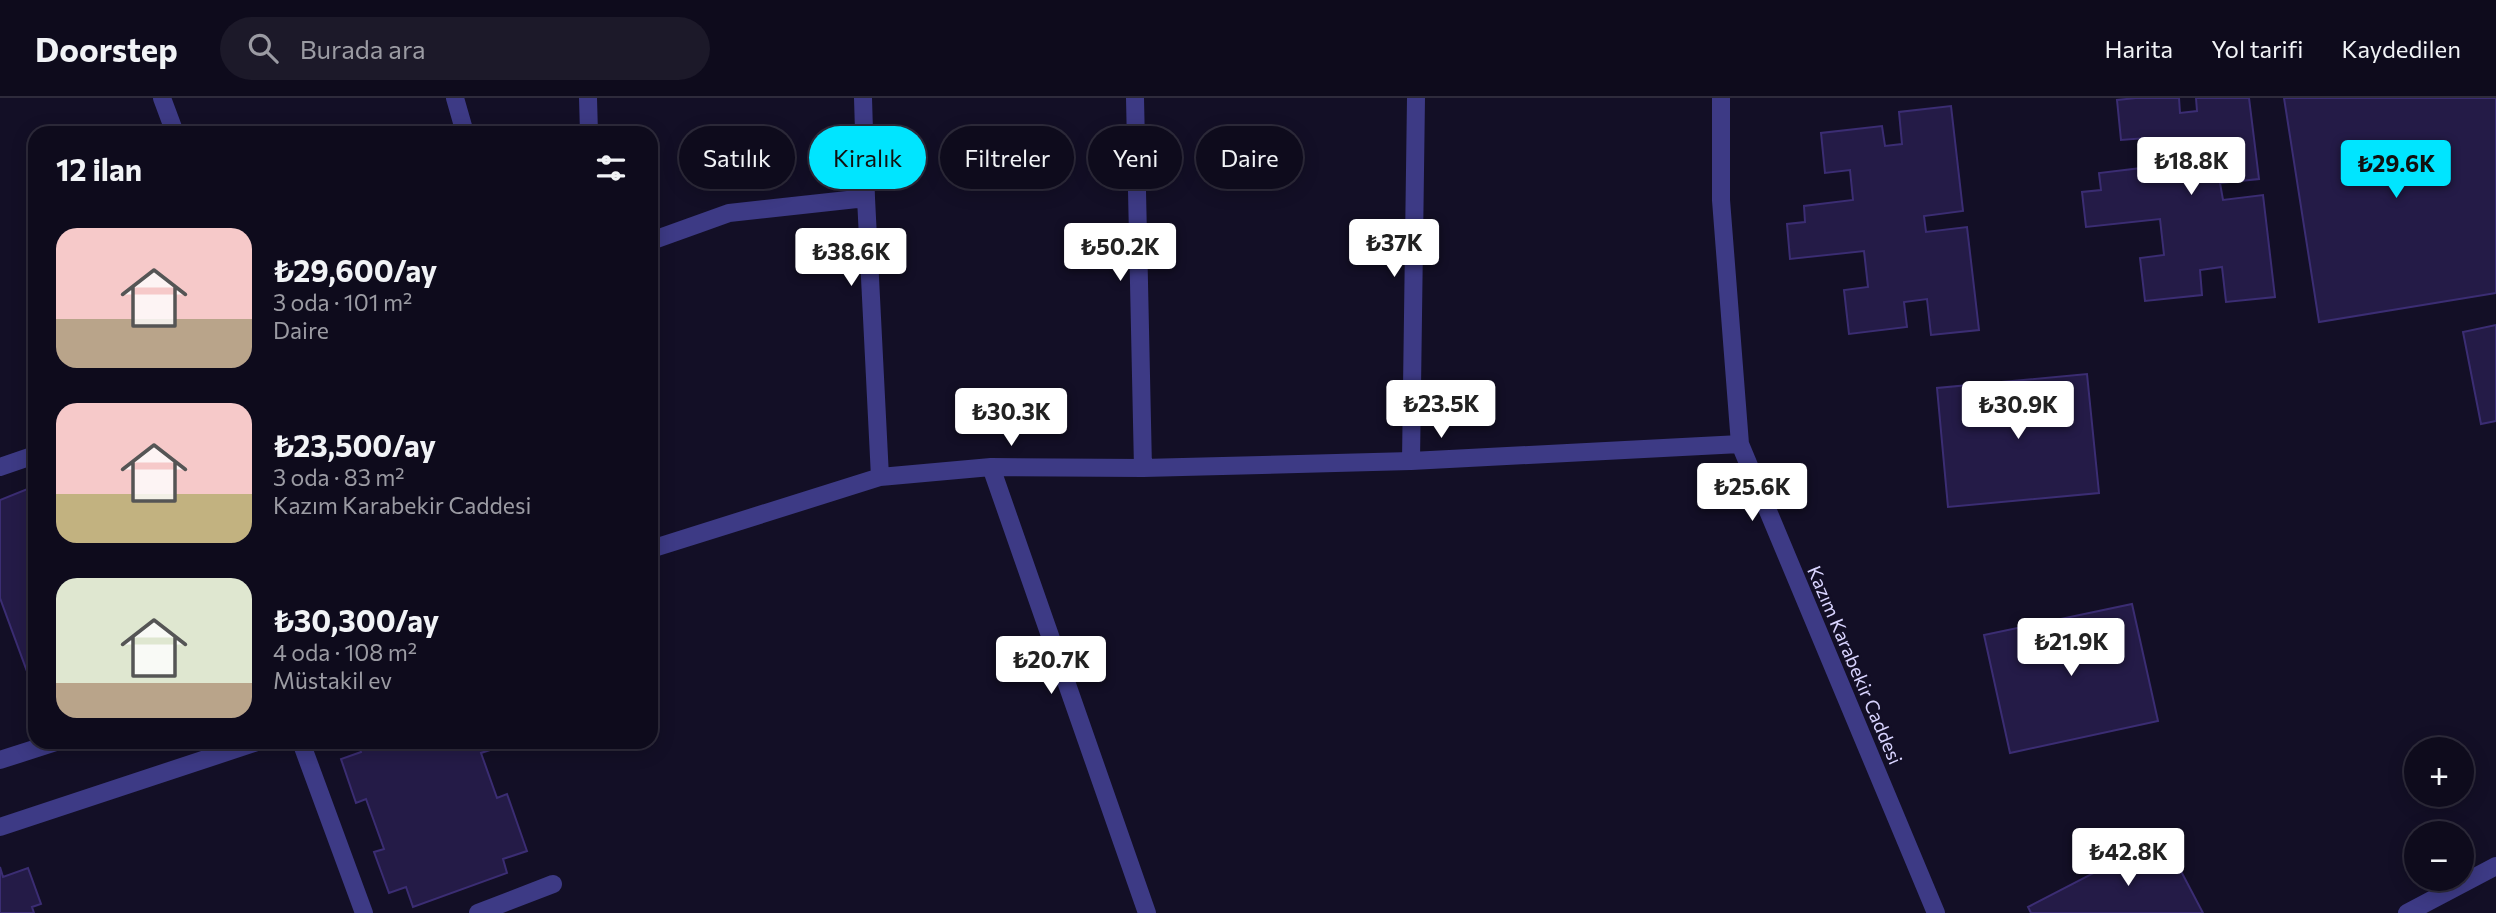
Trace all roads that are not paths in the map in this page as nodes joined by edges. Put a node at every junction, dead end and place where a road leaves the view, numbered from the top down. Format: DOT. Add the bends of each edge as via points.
graph roads {
  1 [pos="162,98"];
  2 [pos="455,98"];
  3 [pos="588,98"];
  4 [pos="863,98"];
  5 [pos="1135,98"];
  6 [pos="1416,98"];
  7 [pos="1721,98"];
  8 [pos="172,126"];
  9 [pos="463,126"];
  10 [pos="589,126"];
  11 [pos="866,198"];
  12 [pos="658,238"];
  13 [pos="1740,444"];
  14 [pos="28,457"];
  15 [pos="1411,461"];
  16 [pos="0,466"];
  17 [pos="991,467"];
  18 [pos="1143,468"];
  19 [pos="880,477"];
  20 [pos="658,547"];
  21 [pos="35,749"];
  22 [pos="236,749"];
  23 [pos="304,749"];
  24 [pos="0,761"];
  25 [pos="0,827"];
  26 [pos="2496,866"];
  27 [pos="553,884"];
  28 [pos="364,913"];
  29 [pos="478,913"];
  30 [pos="1147,913"];
  31 [pos="1936,913"];
  32 [pos="2407,913"];
  1 -- 8 [label="street"];
  2 -- 9 [label="street"];
  3 -- 10 [label="street"];
  4 -- 11 [label="street"];
  5 -- 18 [label="street"];
  6 -- 15 [label="street"];
  7 -- 13 [label="street, Kazım Karabekir Caddesi" via="1721,200"];
  11 -- 12 [label="street" via="729,213"];
  11 -- 19 [label="street"];
  13 -- 15 [label="street"];
  13 -- 31 [label="street, Kazım Karabekir Caddesi"];
  14 -- 16 [label="street"];
  15 -- 18 [label="street"];
  17 -- 18 [label="street"];
  17 -- 19 [label="street"];
  17 -- 30 [label="street"];
  19 -- 20 [label="street"];
  21 -- 24 [label="street"];
  22 -- 25 [label="street"];
  23 -- 28 [label="street"];
  26 -- 32 [label="street"];
  27 -- 29 [label="street"];
}
